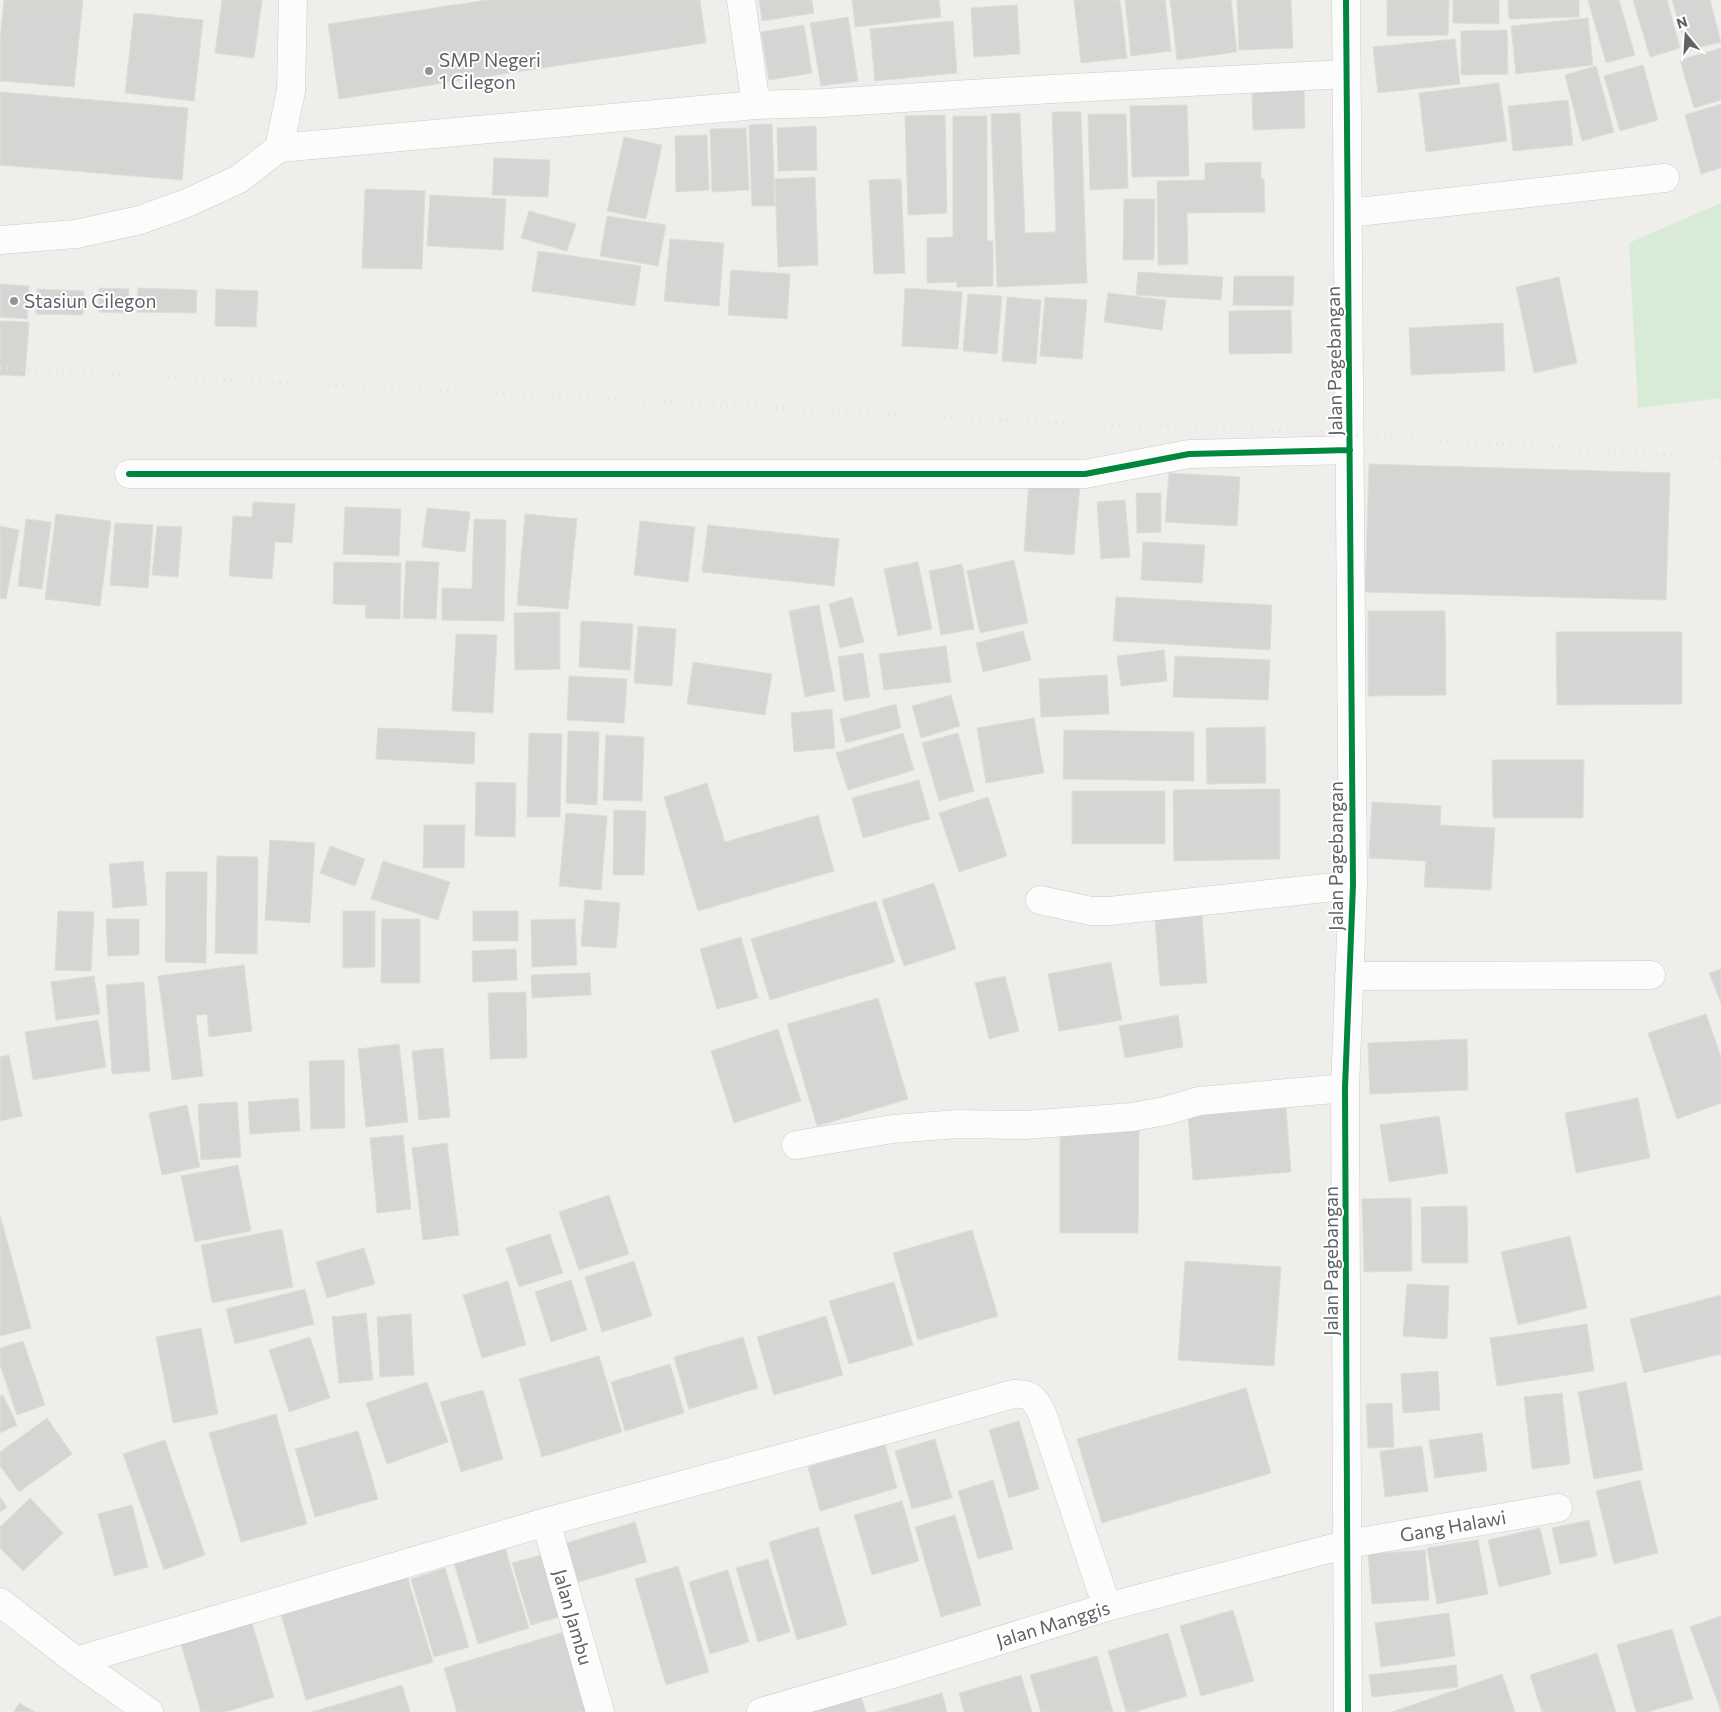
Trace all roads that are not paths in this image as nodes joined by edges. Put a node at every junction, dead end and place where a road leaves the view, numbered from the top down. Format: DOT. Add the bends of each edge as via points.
graph roads {
  1 [pos="293,0"];
  2 [pos="741,0"];
  3 [pos="1346,0"];
  4 [pos="1346,74"];
  5 [pos="756,105"];
  6 [pos="279,148"];
  7 [pos="1665,178"];
  8 [pos="1348,213"];
  9 [pos="0,240"];
  10 [pos="1350,450"];
  11 [pos="129,474"];
  12 [pos="1353,885"];
  13 [pos="1040,900"];
  14 [pos="1651,975"];
  15 [pos="1349,976"];
  16 [pos="1345,1088"];
  17 [pos="796,1145"];
  18 [pos="1558,1508"];
  19 [pos="546,1522"];
  20 [pos="1348,1544"];
  21 [pos="0,1602"];
  22 [pos="1107,1608"];
  23 [pos="76,1661"];
  24 [pos="149,1712"];
  25 [pos="600,1712"];
  26 [pos="761,1712"];
  27 [pos="1348,1712"];
  1 -- 6 [label="street" via="291,91"];
  2 -- 5 [label="street"];
  3 -- 4 [label="street, Jalan Pagebangan"];
  4 -- 5 [label="street"];
  4 -- 8 [label="street, Jalan Pagebangan"];
  5 -- 6 [label="street"];
  6 -- 9 [label="street" via="239,179 140,220 76,234"];
  7 -- 8 [label="street"];
  8 -- 10 [label="street, Jalan Pagebangan"];
  10 -- 11 [label="street" via="1189,454 1085,474"];
  10 -- 12 [label="street, Jalan Pagebangan"];
  12 -- 13 [label="street" via="1109,911 1091,911"];
  12 -- 15 [label="street, Jalan Pagebangan"];
  14 -- 15 [label="street"];
  15 -- 16 [label="street, Jalan Pagebangan"];
  16 -- 17 [label="street" via="1200,1101 1132,1117 1025,1125 958,1124 893,1129"];
  16 -- 20 [label="street, Jalan Pagebangan"];
  18 -- 20 [label="street, Gang Halawi"];
  19 -- 22 [label="street" via="1025,1393 1035,1400 1042,1413"];
  19 -- 23 [label="street"];
  19 -- 25 [label="street, Jalan Jambu"];
  20 -- 22 [label="street, Jalan Manggis"];
  20 -- 27 [label="street, Jalan Pagebangan"];
  21 -- 23 [label="street"];
  22 -- 26 [label="street, Jalan Manggis"];
  23 -- 24 [label="street"];
}
